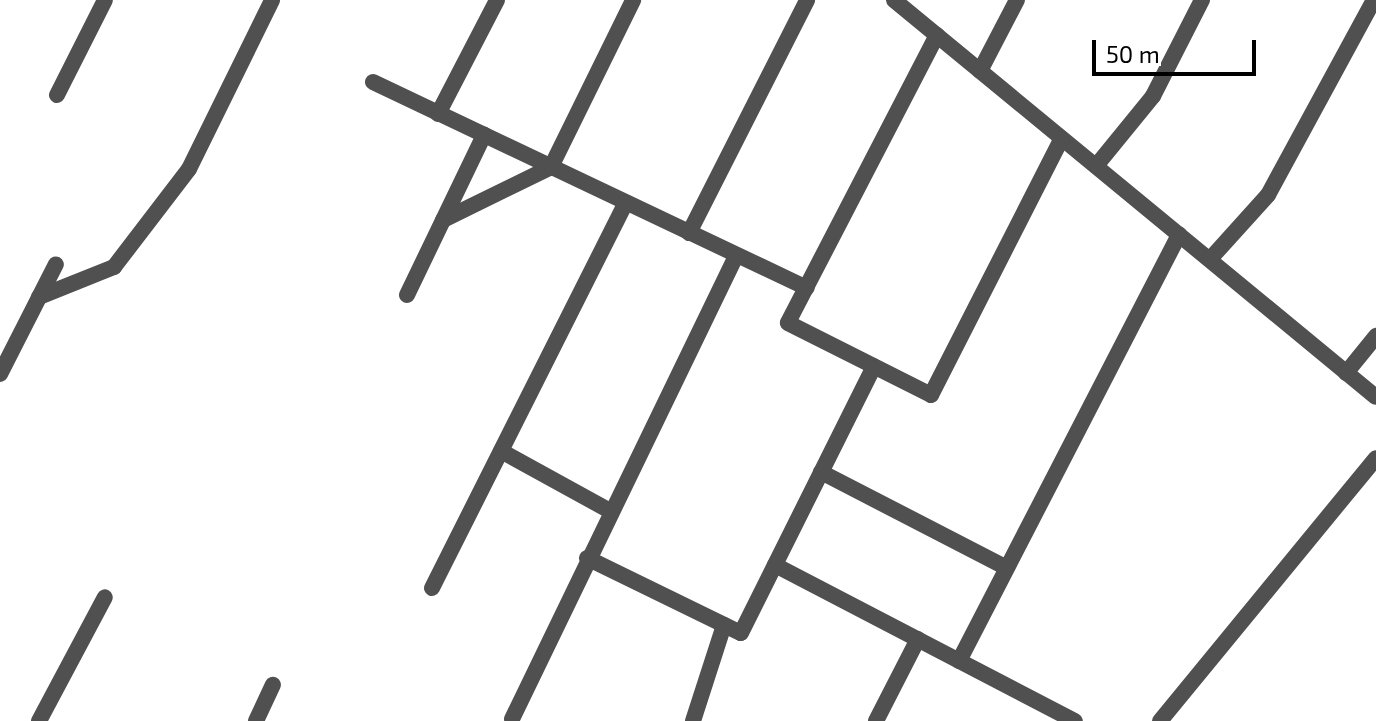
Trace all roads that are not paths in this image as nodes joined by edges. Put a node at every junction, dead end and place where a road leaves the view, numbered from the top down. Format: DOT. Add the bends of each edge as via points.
graph roads {
  1 [pos="105,0"];
  2 [pos="272,0"];
  3 [pos="497,0"];
  4 [pos="633,0"];
  5 [pos="807,0"];
  6 [pos="894,0"];
  7 [pos="1017,0"];
  8 [pos="1202,0"];
  9 [pos="1374,0"];
  10 [pos="937,35"];
  11 [pos="980,71"];
  12 [pos="373,82"];
  13 [pos="57,95"];
  14 [pos="438,114"];
  15 [pos="484,135"];
  16 [pos="1062,138"];
  17 [pos="1096,166"];
  18 [pos="551,167"];
  19 [pos="626,203"];
  20 [pos="443,220"];
  21 [pos="689,233"];
  22 [pos="1179,234"];
  23 [pos="736,256"];
  24 [pos="1211,258"];
  25 [pos="56,264"];
  26 [pos="806,288"];
  27 [pos="407,295"];
  28 [pos="39,297"];
  29 [pos="1376,336"];
  30 [pos="874,366"];
  31 [pos="1346,373"];
  32 [pos="0,374"];
  33 [pos="1376,397"];
  34 [pos="501,451"];
  35 [pos="1376,458"];
  36 [pos="821,472"];
  37 [pos="610,511"];
  38 [pos="587,558"];
  39 [pos="775,565"];
  40 [pos="1007,568"];
  41 [pos="432,588"];
  42 [pos="105,597"];
  43 [pos="724,625"];
  44 [pos="918,639"];
  45 [pos="959,661"];
  46 [pos="273,685"];
  47 [pos="510,720"];
  48 [pos="39,721"];
  49 [pos="256,721"];
  50 [pos="693,721"];
  51 [pos="876,721"];
  52 [pos="1075,721"];
  53 [pos="1160,721"];
  1 -- 13 [label="street"];
  2 -- 28 [label="street" via="189,169 114,267"];
  3 -- 14 [label="street"];
  4 -- 18 [label="street"];
  5 -- 21 [label="street"];
  6 -- 10 [label="street"];
  7 -- 11 [label="street"];
  8 -- 17 [label="street" via="1153,96"];
  9 -- 24 [label="street" via="1268,195"];
  10 -- 11 [label="street"];
  10 -- 26 [label="street"];
  11 -- 16 [label="street"];
  12 -- 14 [label="street"];
  14 -- 15 [label="street"];
  15 -- 18 [label="street"];
  15 -- 20 [label="street"];
  16 -- 17 [label="street"];
  16 -- 30 [label="street" via="931,395"];
  17 -- 22 [label="street"];
  18 -- 19 [label="street"];
  18 -- 20 [label="street"];
  19 -- 21 [label="street"];
  19 -- 34 [label="street"];
  20 -- 27 [label="street"];
  21 -- 23 [label="street"];
  22 -- 24 [label="street"];
  22 -- 40 [label="street"];
  23 -- 26 [label="street"];
  23 -- 37 [label="street"];
  24 -- 31 [label="street"];
  25 -- 28 [label="street"];
  26 -- 30 [label="street" via="788,323"];
  28 -- 32 [label="street"];
  29 -- 31 [label="street"];
  30 -- 36 [label="street"];
  31 -- 33 [label="street"];
  34 -- 37 [label="street"];
  34 -- 41 [label="street"];
  35 -- 53 [label="street"];
  36 -- 39 [label="street"];
  36 -- 40 [label="street"];
  37 -- 38 [label="street"];
  38 -- 43 [label="street"];
  38 -- 47 [label="street"];
  39 -- 43 [label="street" via="741,633"];
  39 -- 44 [label="street"];
  40 -- 45 [label="street"];
  42 -- 48 [label="street"];
  43 -- 50 [label="street"];
  44 -- 45 [label="street"];
  44 -- 51 [label="street"];
  45 -- 52 [label="street"];
  46 -- 49 [label="street"];
}
